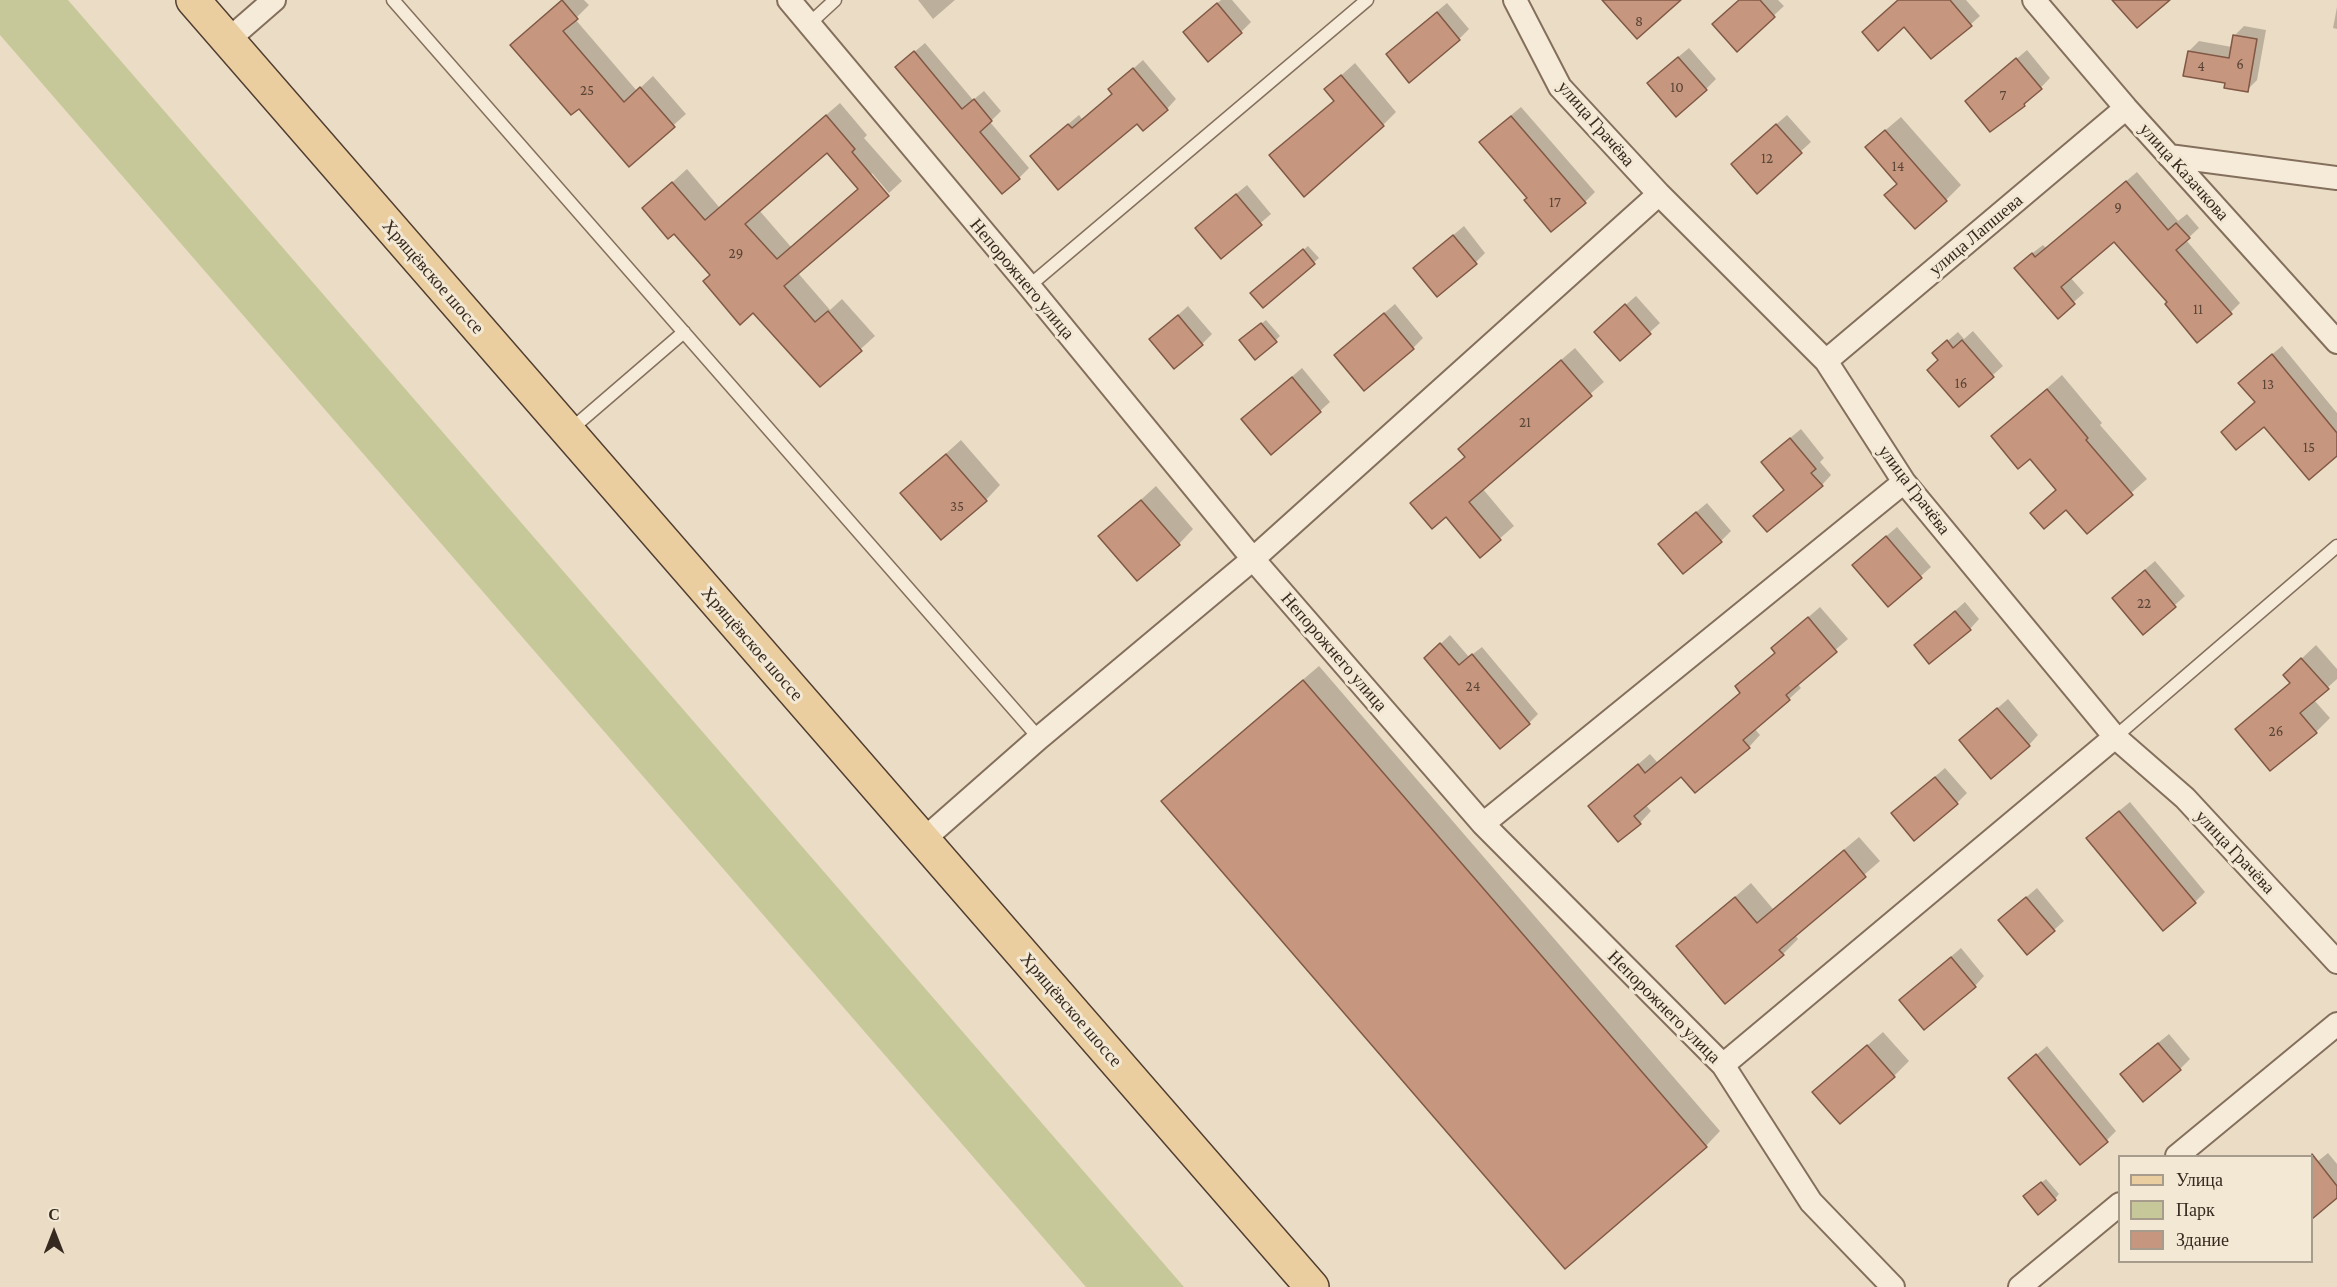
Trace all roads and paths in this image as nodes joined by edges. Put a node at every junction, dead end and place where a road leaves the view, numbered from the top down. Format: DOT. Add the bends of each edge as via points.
graph roads {
  1 [pos="193,0"];
  2 [pos="274,0"];
  3 [pos="393,0"];
  4 [pos="789,0"];
  5 [pos="835,0"];
  6 [pos="1367,0"];
  7 [pos="1516,0"];
  8 [pos="2034,0"];
  9 [pos="809,24"];
  10 [pos="228,40"];
  11 [pos="2126,108"];
  12 [pos="2169,156"];
  13 [pos="2337,178"];
  14 [pos="1659,194"];
  15 [pos="1029,286"];
  16 [pos="684,332"];
  17 [pos="2337,342"];
  18 [pos="1826,361"];
  19 [pos="567,432"];
  20 [pos="1904,482"];
  21 [pos="2337,546"];
  22 [pos="1253,559"];
  23 [pos="2115,737"];
  24 [pos="1039,738"];
  25 [pos="1483,824"];
  26 [pos="923,840"];
  27 [pos="2337,962"];
  28 [pos="2337,1024"];
  29 [pos="1723,1065"];
  30 [pos="2178,1155"];
  31 [pos="2118,1206"];
  32 [pos="1312,1287"];
  33 [pos="1893,1287"];
  34 [pos="2020,1287"];
  1 -- 10 [label="main road, Хрящёвское шоссе"];
  2 -- 10 [label="street"];
  3 -- 16 [label="lane"];
  4 -- 9 [label="street, Непорожнего улица"];
  5 -- 9 [label="lane"];
  6 -- 15 [label="lane"];
  7 -- 14 [label="street, улица Грачёва" via="1560,87"];
  8 -- 11 [label="street, улица Казачкова"];
  9 -- 15 [label="street, Непорожнего улица"];
  10 -- 19 [label="main road, Хрящёвское шоссе"];
  11 -- 12 [label="street, улица Казачкова"];
  11 -- 18 [label="street, улица Лапшева"];
  12 -- 13 [label="street"];
  12 -- 17 [label="street, улица Казачкова"];
  14 -- 18 [label="street, улица Грачёва"];
  14 -- 22 [label="street"];
  15 -- 22 [label="street, Непорожнего улица"];
  16 -- 19 [label="lane"];
  16 -- 24 [label="lane"];
  18 -- 20 [label="street, улица Грачёва"];
  19 -- 26 [label="main road, Хрящёвское шоссе"];
  20 -- 23 [label="street, улица Грачёва"];
  20 -- 25 [label="street"];
  21 -- 23 [label="lane"];
  22 -- 24 [label="street"];
  22 -- 25 [label="street, Непорожнего улица"];
  23 -- 27 [label="street, улица Грачёва" via="2184,798"];
  23 -- 29 [label="street"];
  24 -- 26 [label="street"];
  25 -- 29 [label="street, Непорожнего улица"];
  26 -- 32 [label="main road, Хрящёвское шоссе"];
  28 -- 30 [label="street"];
  29 -- 33 [label="street, Непорожнего улица" via="1811,1202"];
  31 -- 34 [label="street"];
}
